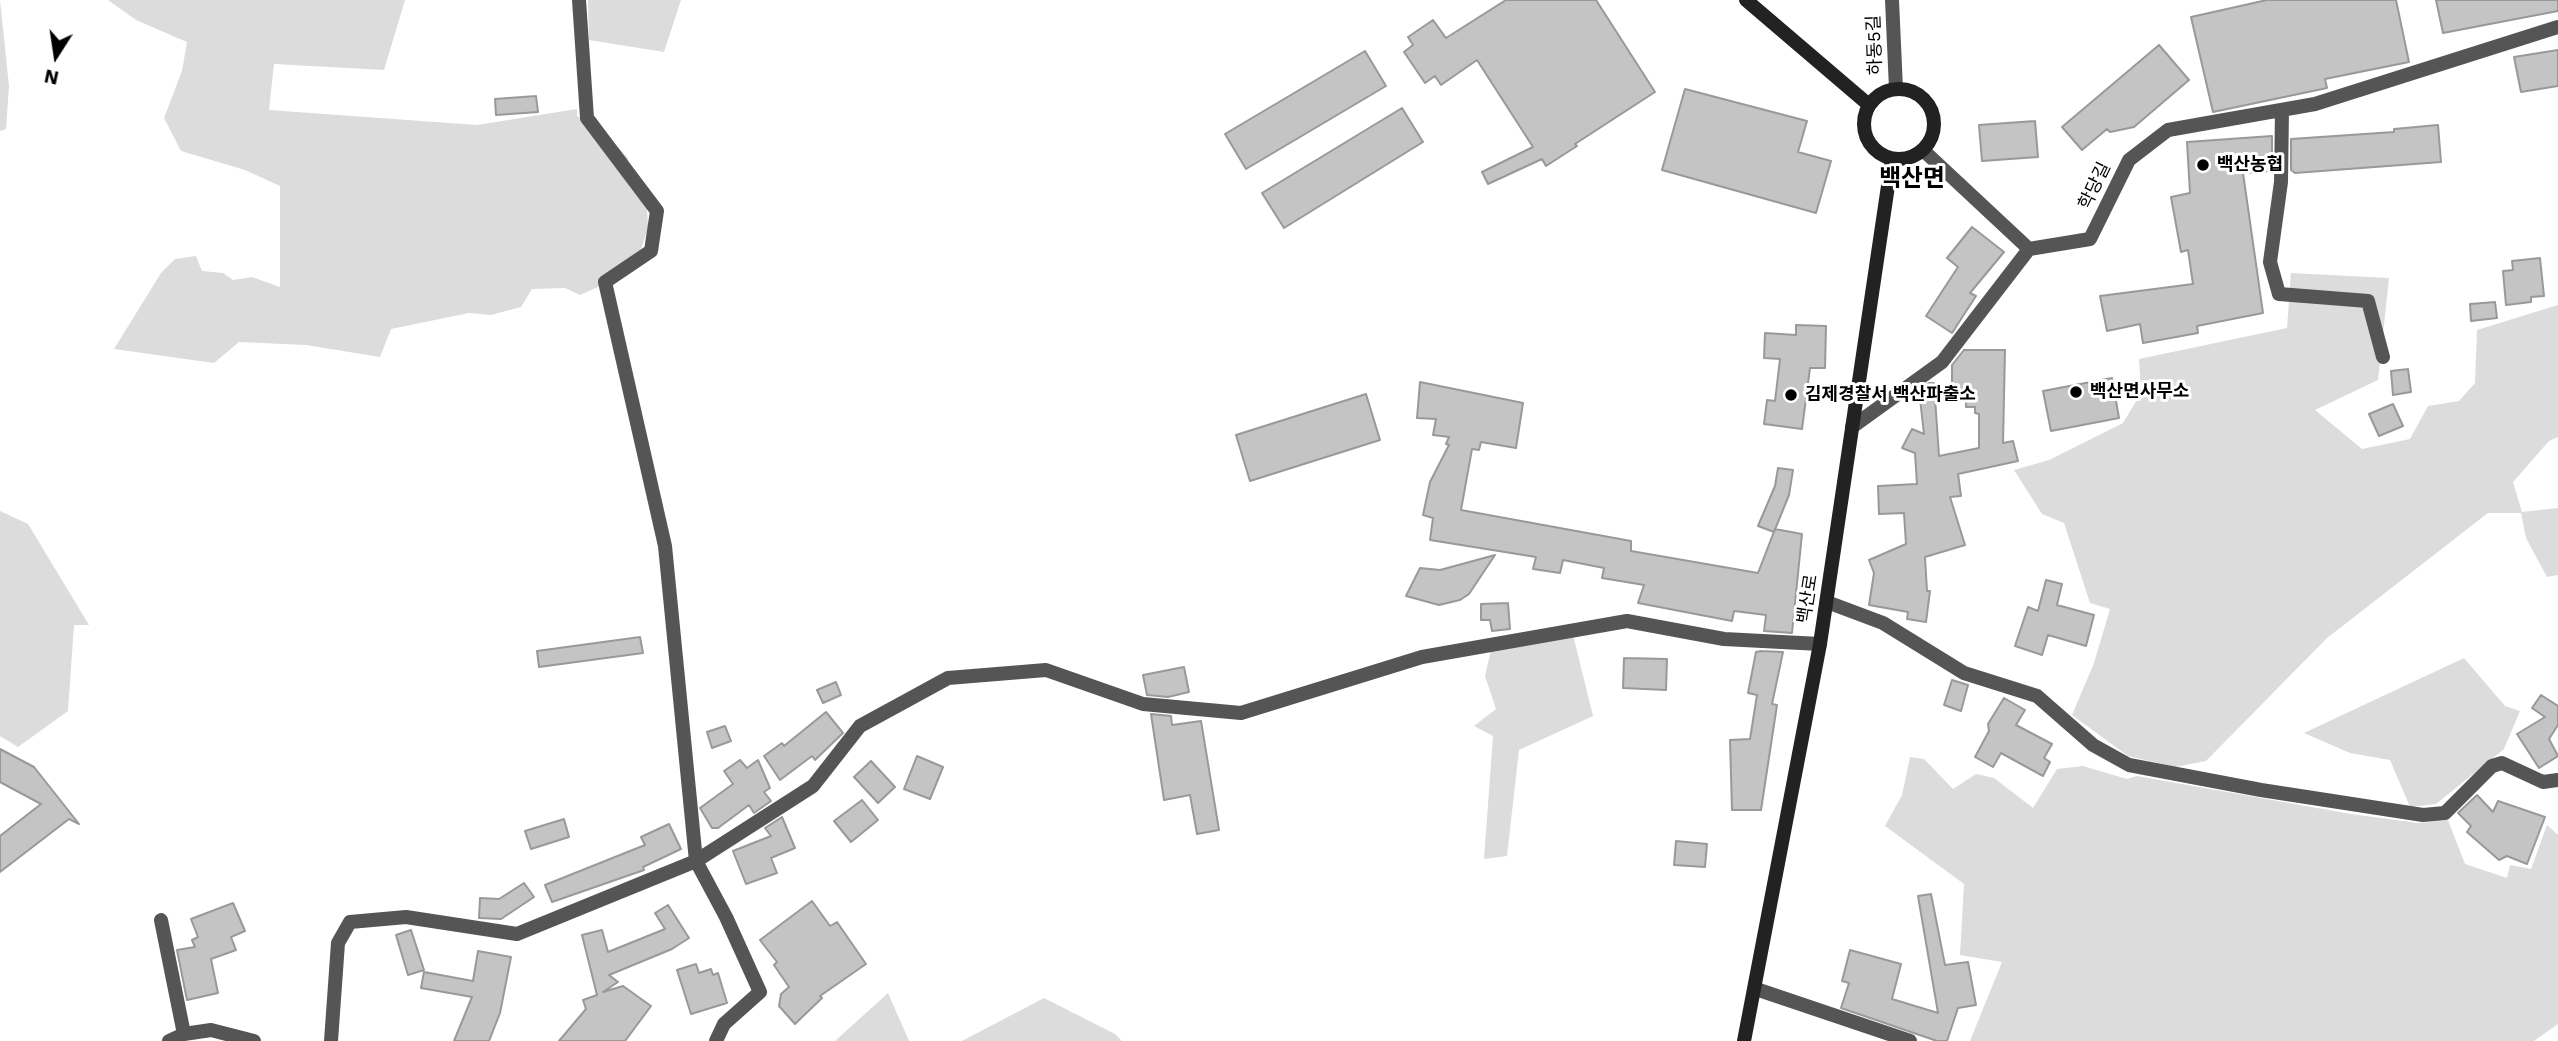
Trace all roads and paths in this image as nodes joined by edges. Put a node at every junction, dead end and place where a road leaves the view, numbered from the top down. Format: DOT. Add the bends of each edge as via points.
graph roads {
  1 [pos="579,0"];
  2 [pos="1745,0"];
  3 [pos="1892,0"];
  4 [pos="2558,27"];
  5 [pos="1896,89"];
  6 [pos="1869,105"];
  7 [pos="2281,110"];
  8 [pos="1924,150"];
  9 [pos="1892,159"];
  10 [pos="2029,249"];
  11 [pos="2383,357"];
  12 [pos="1852,427"];
  13 [pos="1827,602"];
  14 [pos="1820,644"];
  15 [pos="2558,780"];
  16 [pos="696,861"];
  17 [pos="161,919"];
  18 [pos="1756,989"];
  19 [pos="184,1034"];
  20 [pos="169,1041"];
  21 [pos="254,1041"];
  22 [pos="331,1041"];
  23 [pos="716,1041"];
  24 [pos="1744,1041"];
  25 [pos="1910,1041"];
  1 -- 16 [label="street" via="587,118 657,211 651,251 605,282 665,546"];
  2 -- 6 [label="main road"];
  3 -- 5 [label="street, 하동5길"];
  4 -- 7 [label="street, 학당길" via="2315,104"];
  5 -- 6 [label="main road"];
  5 -- 8 [label="main road" via="1918,94 1932,110 1934,132"];
  6 -- 9 [label="main road" via="1866,138 1881,155"];
  7 -- 10 [label="street, 학당길" via="2168,130 2129,160 2090,239"];
  7 -- 11 [label="street" via="2281,182 2270,262 2279,293 2368,302"];
  8 -- 9 [label="main road" via="1903,160"];
  8 -- 10 [label="street"];
  9 -- 12 [label="main road, 백산로"];
  10 -- 12 [label="street" via="1942,362"];
  12 -- 13 [label="main road, 백산로"];
  13 -- 14 [label="main road, 백산로"];
  13 -- 15 [label="street" via="1883,623 1964,673 2038,696 2093,746 2129,765 2423,815 2445,813 2492,766 2502,763 2543,782"];
  14 -- 16 [label="street" via="1724,639 1627,621 1422,657 1241,713 1143,704 1046,670 948,678 860,726 813,786"];
  14 -- 18 [label="main road, 백산로"];
  16 -- 22 [label="street" via="517,934 406,917 350,922 338,943"];
  16 -- 23 [label="street" via="760,992 724,1024"];
  17 -- 19 [label="street"];
  18 -- 24 [label="main road, 백산로"];
  18 -- 25 [label="street"];
  19 -- 20 [label="street"];
  19 -- 21 [label="street" via="211,1030"];
}
